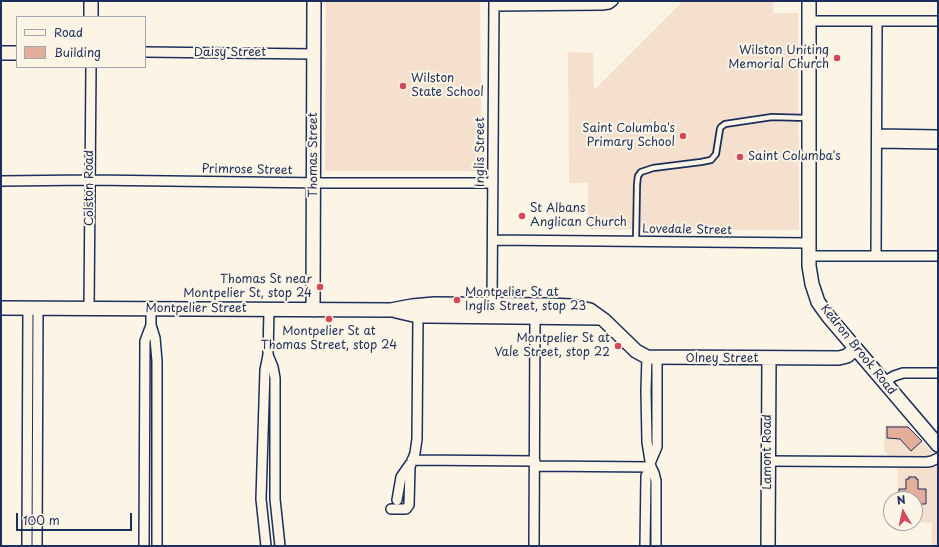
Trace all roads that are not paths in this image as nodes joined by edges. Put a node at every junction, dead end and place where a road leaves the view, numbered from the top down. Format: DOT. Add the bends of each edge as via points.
graph roads {
  1 [pos="91,1"];
  2 [pos="314,1"];
  3 [pos="809,1"];
  4 [pos="494,3"];
  5 [pos="611,5"];
  6 [pos="91,16"];
  7 [pos="809,21"];
  8 [pos="877,21"];
  9 [pos="938,21"];
  10 [pos="146,52"];
  11 [pos="1,53"];
  12 [pos="16,54"];
  13 [pos="314,54"];
  14 [pos="91,68"];
  15 [pos="810,118"];
  16 [pos="938,135"];
  17 [pos="877,139"];
  18 [pos="938,144"];
  19 [pos="90,180"];
  20 [pos="1,181"];
  21 [pos="313,183"];
  22 [pos="493,183"];
  23 [pos="493,240"];
  24 [pos="636,241"];
  25 [pos="809,249"];
  26 [pos="876,256"];
  27 [pos="938,256"];
  28 [pos="492,304"];
  29 [pos="1,308"];
  30 [pos="33,308"];
  31 [pos="89,309"];
  32 [pos="151,309"];
  33 [pos="269,310"];
  34 [pos="313,310"];
  35 [pos="391,310"];
  36 [pos="418,316"];
  37 [pos="535,317"];
  38 [pos="602,318"];
  39 [pos="151,325"];
  40 [pos="855,349"];
  41 [pos="268,355"];
  42 [pos="652,358"];
  43 [pos="769,359"];
  44 [pos="938,373"];
  45 [pos="884,382"];
  46 [pos="938,445"];
  47 [pos="938,458"];
  48 [pos="768,461"];
  49 [pos="411,462"];
  50 [pos="535,464"];
  51 [pos="651,464"];
  52 [pos="397,500"];
  53 [pos="392,509"];
  54 [pos="27,546"];
  55 [pos="37,546"];
  56 [pos="144,546"];
  57 [pos="157,546"];
  58 [pos="266,546"];
  59 [pos="280,546"];
  60 [pos="534,546"];
  61 [pos="645,546"];
  62 [pos="656,546"];
  63 [pos="768,546"];
  1 -- 6 [label="street"];
  2 -- 13 [label="street, Thomas Street"];
  3 -- 7 [label="street, Kedron Brook Road"];
  4 -- 5 [label="street"];
  4 -- 22 [label="street, Inglis Street"];
  7 -- 8 [label="street"];
  7 -- 15 [label="street, Kedron Brook Road"];
  8 -- 9 [label="street"];
  8 -- 17 [label="street"];
  10 -- 13 [label="street, Daisy Street"];
  11 -- 12 [label="street"];
  13 -- 21 [label="street, Thomas Street"];
  14 -- 19 [label="street, Colston Road"];
  15 -- 24 [label="lane" via="772,117 725,124 721,127 716,154 711,160 641,172 637,184"];
  15 -- 25 [label="street, Kedron Brook Road"];
  16 -- 17 [label="street"];
  17 -- 18 [label="street"];
  17 -- 26 [label="street"];
  19 -- 20 [label="street, Primrose Street"];
  19 -- 21 [label="street, Primrose Street"];
  19 -- 31 [label="street, Colston Road"];
  21 -- 22 [label="street, Primrose Street"];
  21 -- 34 [label="street, Thomas Street"];
  22 -- 23 [label="street, Inglis Street"];
  23 -- 24 [label="street, Lovedale Street"];
  23 -- 28 [label="street, Inglis Street"];
  24 -- 25 [label="street, Lovedale Street"];
  25 -- 26 [label="street, Lovedale Street"];
  25 -- 40 [label="street, Kedron Brook Road" via="812,284 818,302"];
  26 -- 27 [label="street, Lovedale Street"];
  28 -- 35 [label="street, Montpelier Street" via="419,305"];
  28 -- 38 [label="street, Montpelier Street" via="573,306 588,309"];
  29 -- 30 [label="street, Montpelier Street"];
  30 -- 31 [label="street, Montpelier Street"];
  30 -- 54 [label="street"];
  30 -- 55 [label="street"];
  31 -- 32 [label="street, Montpelier Street"];
  32 -- 33 [label="street, Montpelier Street"];
  32 -- 39 [label="street"];
  33 -- 34 [label="street, Montpelier Street"];
  33 -- 41 [label="street"];
  34 -- 35 [label="street, Montpelier Street"];
  35 -- 36 [label="street, Montpelier Street"];
  36 -- 37 [label="street, Montpelier Street"];
  36 -- 49 [label="street" via="417,439"];
  37 -- 38 [label="street, Montpelier Street"];
  37 -- 50 [label="street"];
  38 -- 42 [label="street, Olney Street" via="636,352"];
  39 -- 56 [label="street" via="145,341"];
  39 -- 57 [label="street" via="157,362"];
  40 -- 43 [label="street, Olney Street" via="847,356 839,358"];
  40 -- 45 [label="street, Kedron Brook Road"];
  41 -- 58 [label="street" via="265,370 262,499"];
  41 -- 59 [label="street" via="274,378 275,499"];
  42 -- 43 [label="street, Olney Street"];
  42 -- 51 [label="street" via="657,447"];
  43 -- 48 [label="street, Lamont Road"];
  44 -- 45 [label="street" via="903,373"];
  45 -- 46 [label="street, Kedron Brook Road"];
  47 -- 48 [label="street" via="927,462"];
  48 -- 63 [label="street, Lamont Road"];
  49 -- 50 [label="street"];
  49 -- 52 [label="street" via="401,477"];
  49 -- 53 [label="street" via="409,506 406,509"];
  50 -- 51 [label="street"];
  50 -- 60 [label="street"];
  51 -- 61 [label="street" via="646,478"];
  51 -- 62 [label="street" via="656,485"];
}
